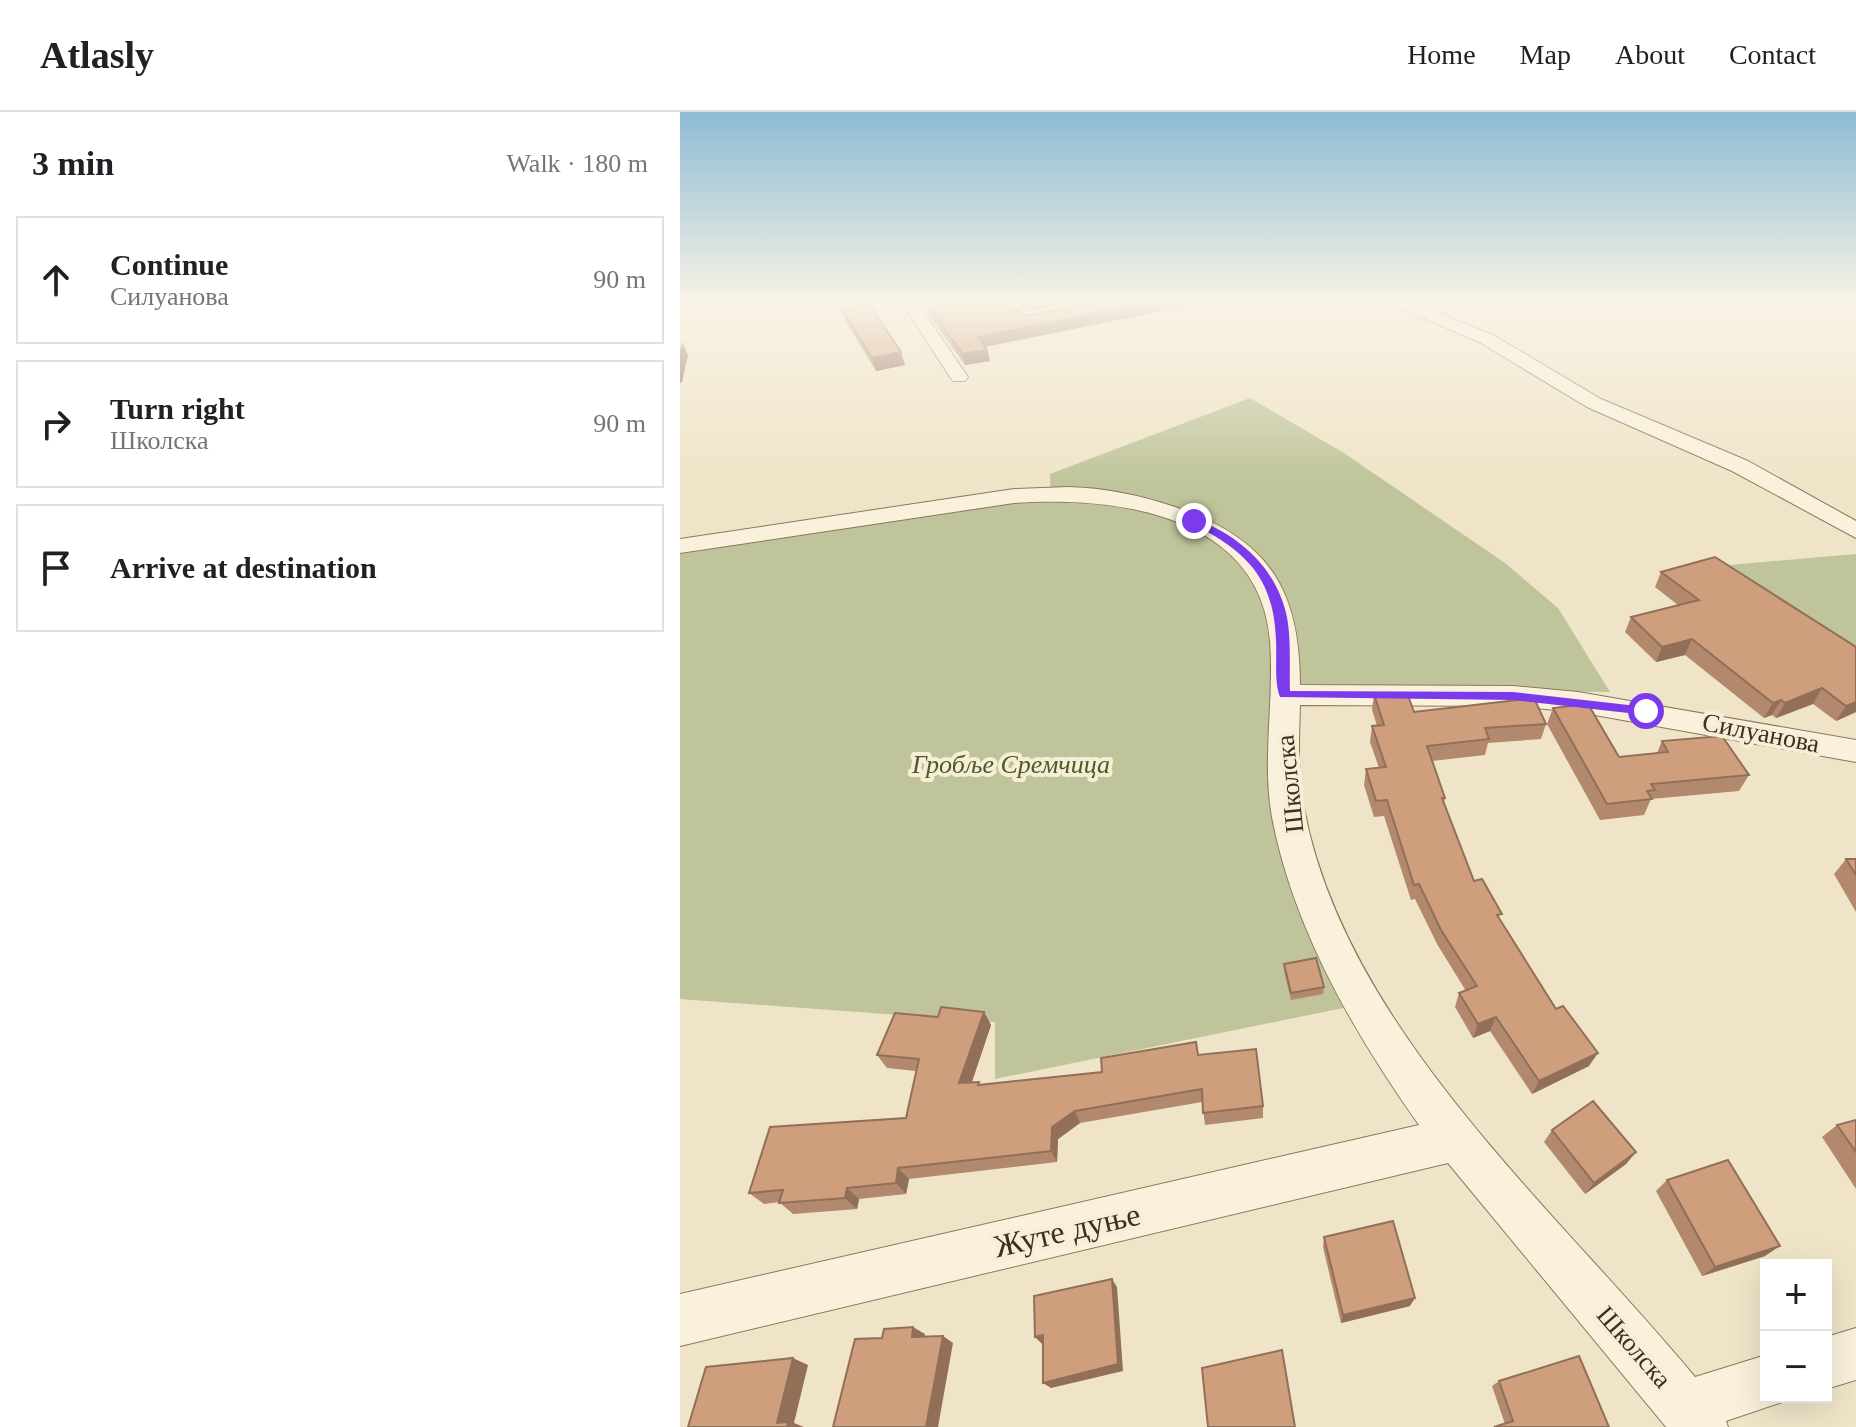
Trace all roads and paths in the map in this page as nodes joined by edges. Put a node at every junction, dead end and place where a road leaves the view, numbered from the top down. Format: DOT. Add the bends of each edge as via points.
graph roads {
  1 [pos="949,361"];
  2 [pos="1525,361"];
  3 [pos="959,377"];
  4 [pos="1856,531"];
  5 [pos="680,546"];
  6 [pos="1284,695"];
  7 [pos="1856,751"];
  8 [pos="1454,1139"];
  9 [pos="680,1320"];
  10 [pos="1856,1354"];
  11 [pos="1832,1361"];
  12 [pos="1760,1385"];
  13 [pos="1693,1417"];
  1 -- 3 [label="street"];
  2 -- 4 [label="street" via="1594,403 1740,466"];
  5 -- 6 [label="street, Школска" via="1014,496 1105,496 1212,529 1252,559 1280,610"];
  6 -- 7 [label="street, Силуанова" via="1513,696 1578,702"];
  6 -- 8 [label="street, Школска" via="1284,788 1304,877 1366,1009"];
  8 -- 9 [label="street, Жуте дуње"];
  8 -- 13 [label="street, Школска"];
  10 -- 11 [label="street"];
  12 -- 13 [label="street"];
}
